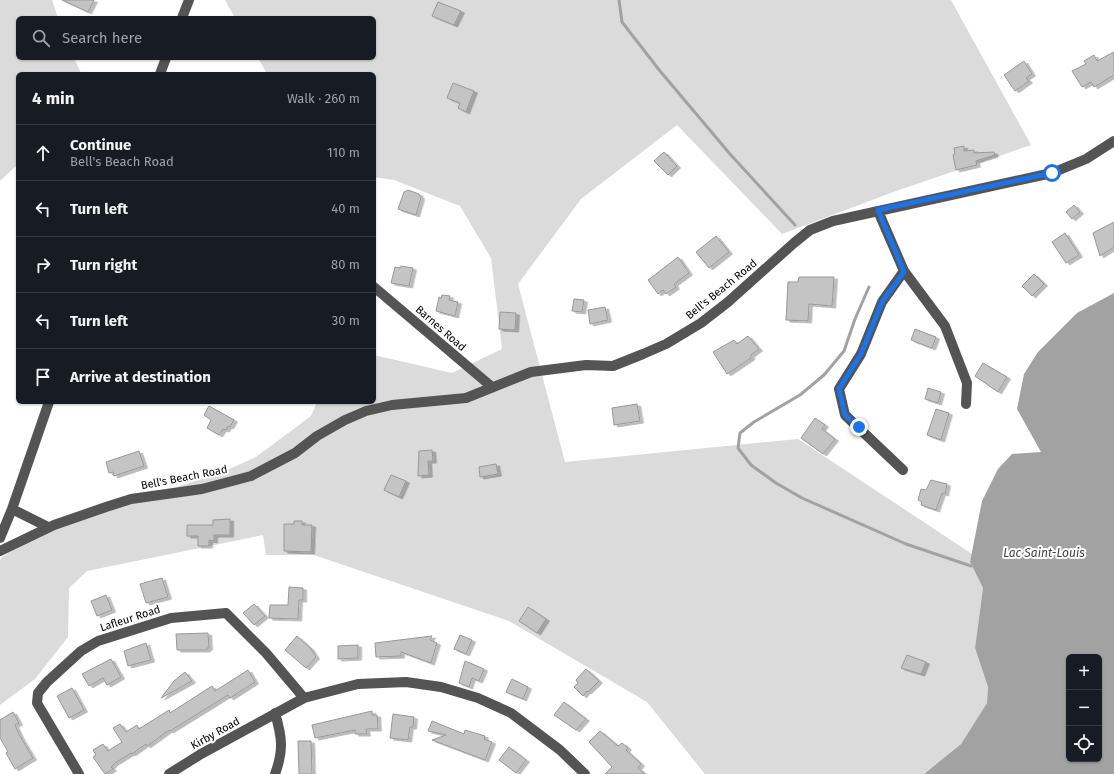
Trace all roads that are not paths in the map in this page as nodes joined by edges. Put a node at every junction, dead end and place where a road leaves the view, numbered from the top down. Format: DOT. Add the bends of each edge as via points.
graph roads {
  1 [pos="189,0"];
  2 [pos="183,16"];
  3 [pos="165,60"];
  4 [pos="161,72"];
  5 [pos="1114,141"];
  6 [pos="878,210"];
  7 [pos="904,272"];
  8 [pos="376,289"];
  9 [pos="492,387"];
  10 [pos="48,404"];
  11 [pos="966,404"];
  12 [pos="903,470"];
  13 [pos="12,509"];
  14 [pos="48,527"];
  15 [pos="0,538"];
  16 [pos="0,551"];
  17 [pos="304,698"];
  18 [pos="275,713"];
  19 [pos="79,774"];
  20 [pos="169,774"];
  21 [pos="275,774"];
  22 [pos="585,774"];
  1 -- 2 [label="street"];
  3 -- 4 [label="street"];
  5 -- 6 [label="street, Bell's Beach Road" via="1086,159 1052,173"];
  6 -- 7 [label="street"];
  6 -- 9 [label="street, Bell's Beach Road" via="833,221 810,230 728,302 663,346 613,366 586,365 532,372"];
  7 -- 11 [label="street" via="945,326 967,384"];
  7 -- 12 [label="street" via="882,302 861,354 839,389 845,415"];
  8 -- 9 [label="street, Barnes Road"];
  9 -- 14 [label="street, Bell's Beach Road" via="466,398 366,411 345,420 317,436 295,453 251,476 202,489 131,499"];
  10 -- 13 [label="street"];
  13 -- 14 [label="street"];
  13 -- 15 [label="street"];
  14 -- 16 [label="street, Bell's Beach Road"];
  17 -- 18 [label="street, Kirby Road"];
  17 -- 19 [label="street, Lafleur Road" via="266,653 226,613 170,618 116,634 81,651 38,693 37,703 42,713"];
  17 -- 22 [label="street, Kirby Road" via="358,684 406,682 441,687 478,698 511,713 560,750"];
  18 -- 20 [label="street, Kirby Road"];
  18 -- 21 [label="street" via="282,734 282,748"];
}
